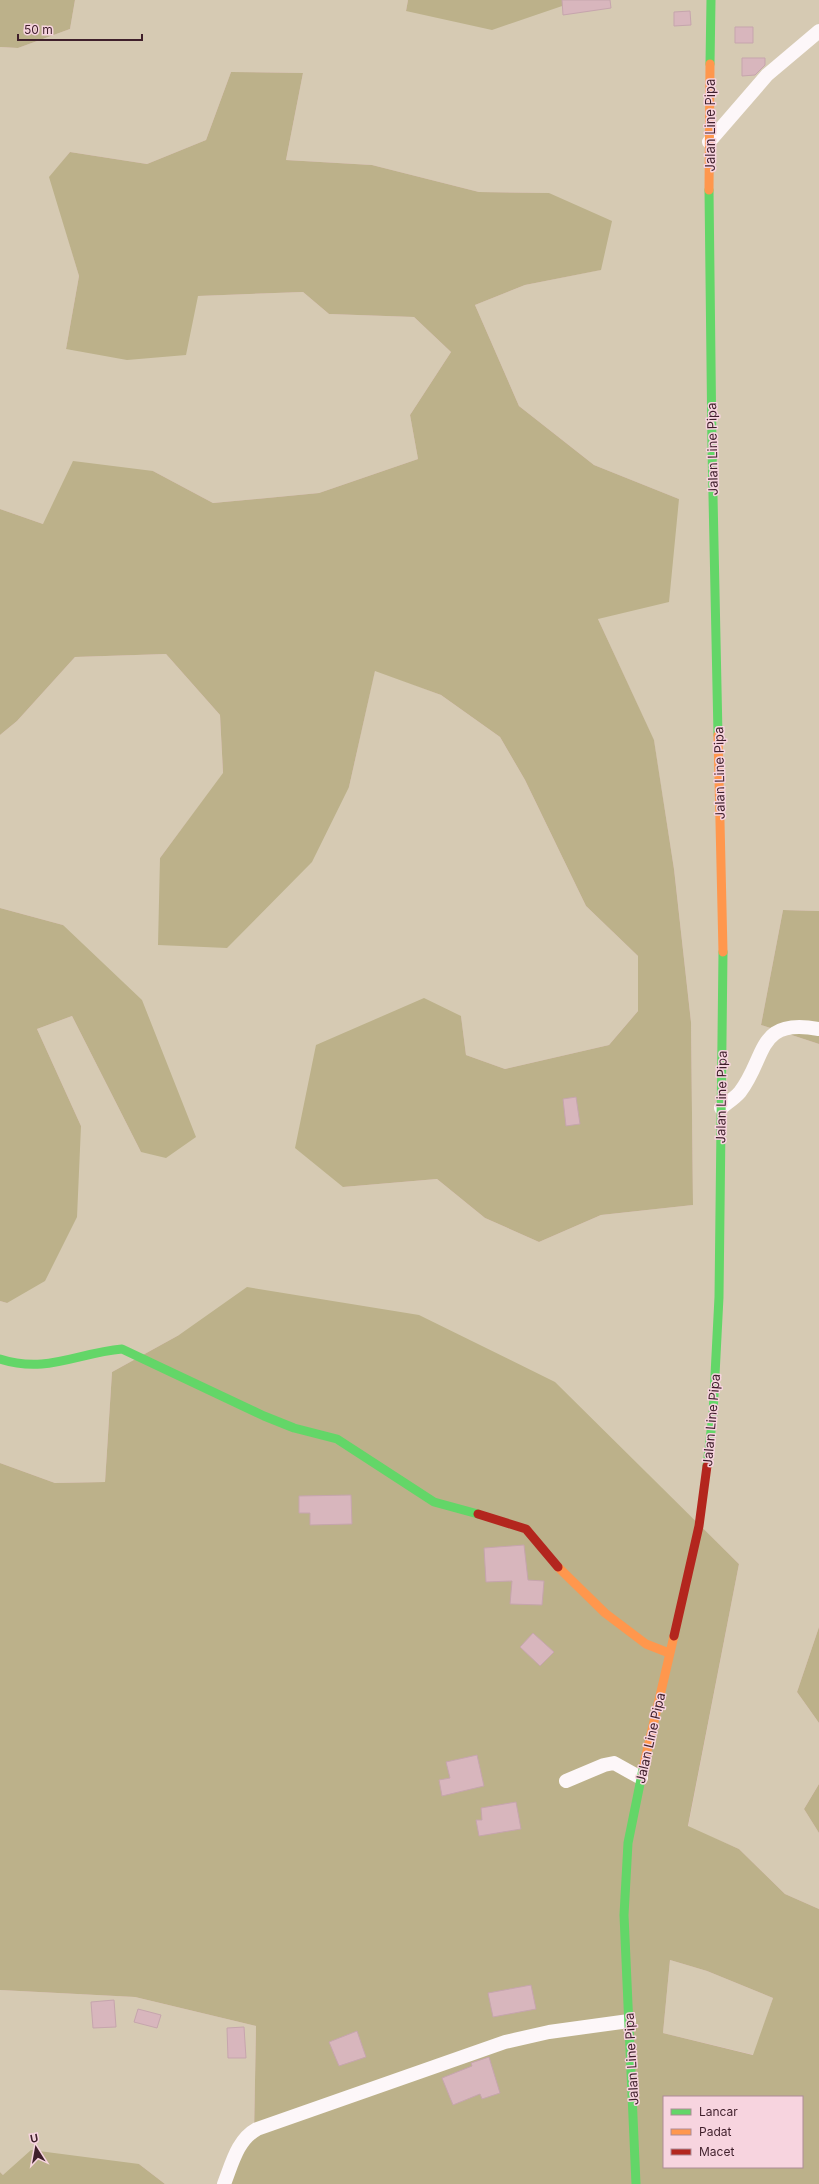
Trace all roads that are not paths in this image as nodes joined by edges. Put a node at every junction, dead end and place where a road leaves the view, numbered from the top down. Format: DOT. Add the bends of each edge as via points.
graph roads {
  1 [pos="711,0"];
  2 [pos="819,31"];
  3 [pos="709,142"];
  4 [pos="819,1029"];
  5 [pos="721,1108"];
  6 [pos="0,1359"];
  7 [pos="669,1653"];
  8 [pos="641,1778"];
  9 [pos="566,1781"];
  10 [pos="629,2021"];
  11 [pos="224,2184"];
  12 [pos="636,2184"];
  1 -- 3 [label="main road, Jalan Line Pipa"];
  2 -- 3 [label="street" via="767,75"];
  3 -- 5 [label="main road, Jalan Line Pipa" via="712,448 723,964"];
  4 -- 5 [label="street" via="790,1027 776,1033 763,1045 740,1092"];
  5 -- 7 [label="main road, Jalan Line Pipa" via="719,1297 713,1414 699,1526"];
  6 -- 7 [label="main road" via="31,1366 122,1349 264,1416 294,1428 337,1439 434,1502 506,1520 526,1529 567,1577 605,1614 646,1644"];
  7 -- 8 [label="main road, Jalan Line Pipa"];
  8 -- 9 [label="street" via="614,1764 604,1765"];
  8 -- 10 [label="main road, Jalan Line Pipa" via="628,1843 624,1915"];
  10 -- 11 [label="street" via="549,2032 505,2042 257,2129 243,2140"];
  10 -- 12 [label="main road, Jalan Line Pipa"];
}
